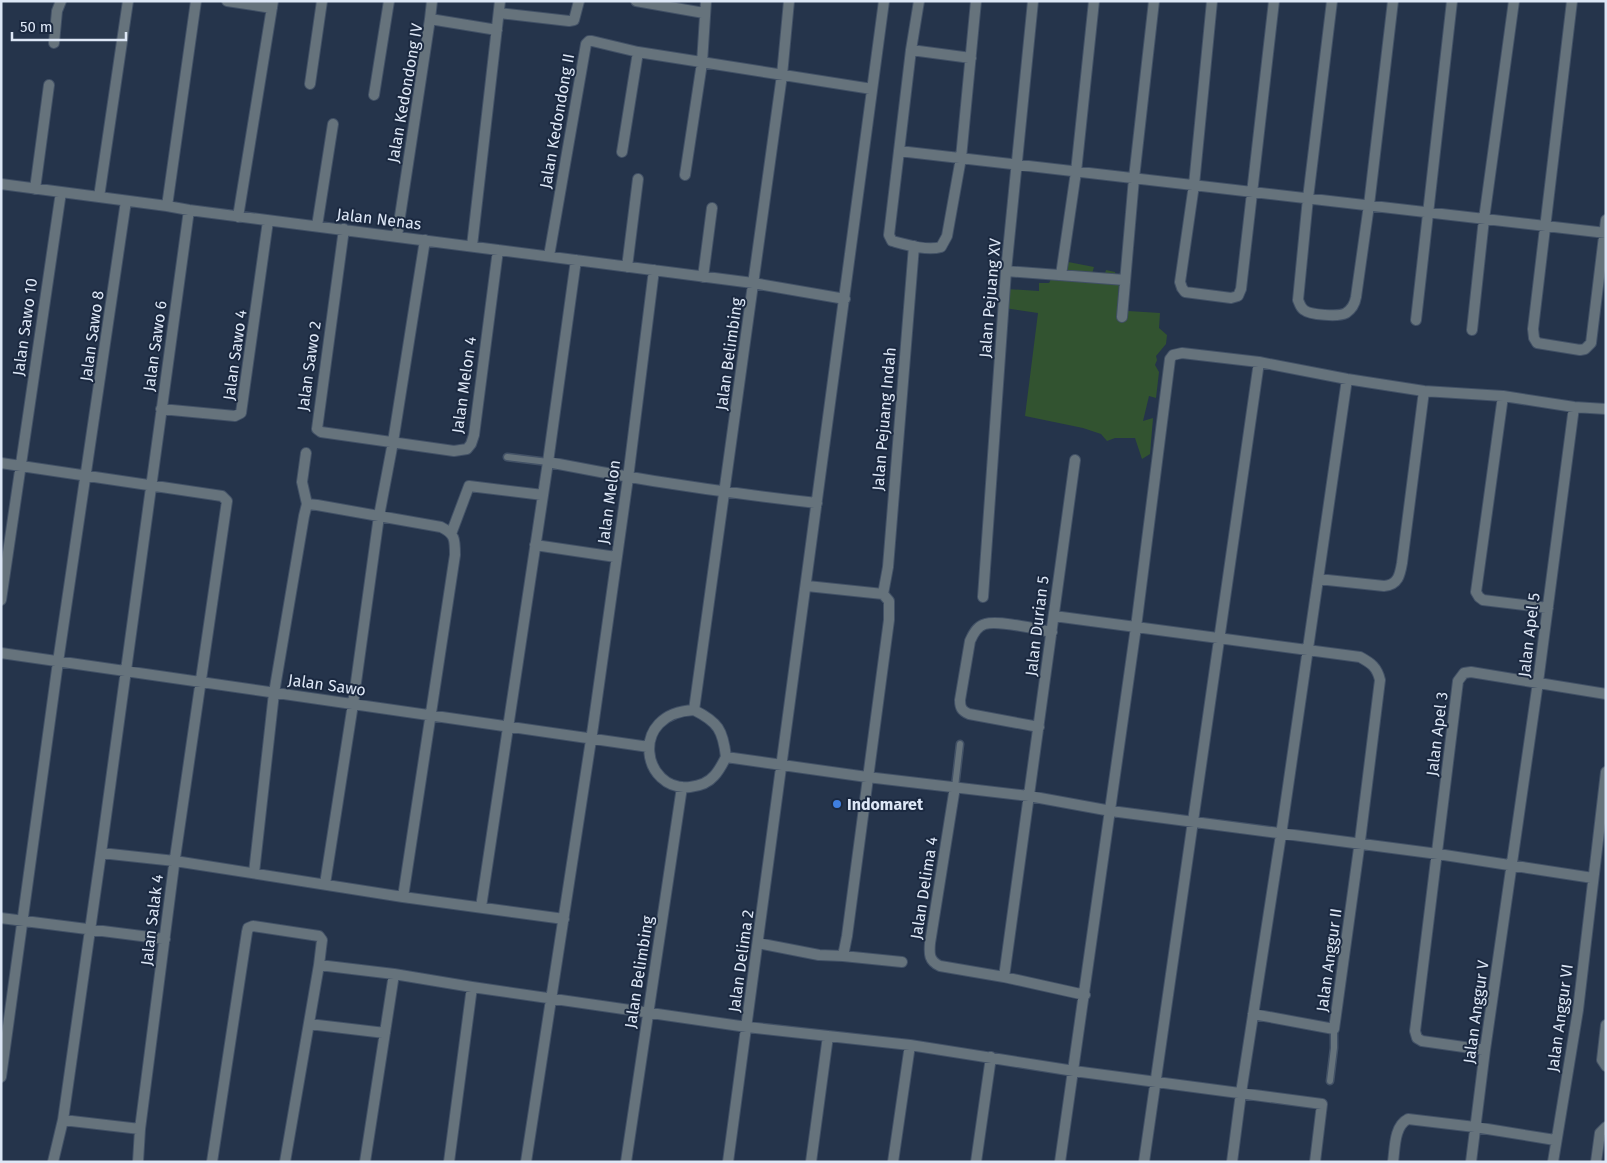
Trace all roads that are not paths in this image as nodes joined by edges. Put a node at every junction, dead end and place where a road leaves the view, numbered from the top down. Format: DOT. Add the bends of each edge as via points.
graph roads {
  1 [pos="61,1"];
  2 [pos="128,1"];
  3 [pos="196,1"];
  4 [pos="227,1"];
  5 [pos="322,1"];
  6 [pos="389,1"];
  7 [pos="432,1"];
  8 [pos="500,1"];
  9 [pos="579,1"];
  10 [pos="636,1"];
  11 [pos="706,1"];
  12 [pos="789,1"];
  13 [pos="884,1"];
  14 [pos="919,1"];
  15 [pos="976,1"];
  16 [pos="1033,1"];
  17 [pos="1094,1"];
  18 [pos="1154,1"];
  19 [pos="1212,1"];
  20 [pos="1274,1"];
  21 [pos="1332,1"];
  22 [pos="1393,1"];
  23 [pos="1452,1"];
  24 [pos="1514,1"];
  25 [pos="1572,1"];
  26 [pos="272,5"];
  27 [pos="499,13"];
  28 [pos="704,13"];
  29 [pos="430,19"];
  30 [pos="497,30"];
  31 [pos="54,43"];
  32 [pos="911,50"];
  33 [pos="638,52"];
  34 [pos="971,58"];
  35 [pos="702,63"];
  36 [pos="782,75"];
  37 [pos="310,84"];
  38 [pos="49,85"];
  39 [pos="872,89"];
  40 [pos="374,95"];
  41 [pos="333,124"];
  42 [pos="899,151"];
  43 [pos="622,152"];
  44 [pos="961,158"];
  45 [pos="1017,165"];
  46 [pos="1076,172"];
  47 [pos="685,175"];
  48 [pos="1134,178"];
  49 [pos="638,179"];
  50 [pos="1,184"];
  51 [pos="1194,185"];
  52 [pos="35,189"];
  53 [pos="60,192"];
  54 [pos="1252,192"];
  55 [pos="99,197"];
  56 [pos="1308,198"];
  57 [pos="126,201"];
  58 [pos="1369,205"];
  59 [pos="167,206"];
  60 [pos="712,208"];
  61 [pos="189,210"];
  62 [pos="1428,212"];
  63 [pos="238,217"];
  64 [pos="1484,218"];
  65 [pos="1606,220"];
  66 [pos="268,221"];
  67 [pos="317,226"];
  68 [pos="1546,226"];
  69 [pos="344,229"];
  70 [pos="1605,232"];
  71 [pos="397,236"];
  72 [pos="424,240"];
  73 [pos="472,246"];
  74 [pos="914,246"];
  75 [pos="498,250"];
  76 [pos="549,256"];
  77 [pos="576,260"];
  78 [pos="627,267"];
  79 [pos="654,270"];
  80 [pos="1006,271"];
  81 [pos="1061,275"];
  82 [pos="703,277"];
  83 [pos="1125,280"];
  84 [pos="753,283"];
  85 [pos="845,299"];
  86 [pos="1122,317"];
  87 [pos="1416,320"];
  88 [pos="1472,330"];
  89 [pos="1259,362"];
  90 [pos="1347,379"];
  91 [pos="1424,391"];
  92 [pos="1503,396"];
  93 [pos="1574,407"];
  94 [pos="1606,409"];
  95 [pos="161,410"];
  96 [pos="393,442"];
  97 [pos="306,453"];
  98 [pos="507,456"];
  99 [pos="1074,460"];
  100 [pos="548,462"];
  101 [pos="1,463"];
  102 [pos="20,466"];
  103 [pos="87,475"];
  104 [pos="628,478"];
  105 [pos="150,486"];
  106 [pos="724,493"];
  107 [pos="543,495"];
  108 [pos="817,503"];
  109 [pos="307,504"];
  110 [pos="379,516"];
  111 [pos="451,534"];
  112 [pos="535,545"];
  113 [pos="616,557"];
  114 [pos="1318,579"];
  115 [pos="806,586"];
  116 [pos="883,594"];
  117 [pos="983,597"];
  118 [pos="1,600"];
  119 [pos="1548,608"];
  120 [pos="1054,616"];
  121 [pos="1136,627"];
  122 [pos="1052,632"];
  123 [pos="1219,637"];
  124 [pos="1308,649"];
  125 [pos="1,653"];
  126 [pos="58,662"];
  127 [pos="126,671"];
  128 [pos="201,682"];
  129 [pos="1538,682"];
  130 [pos="274,693"];
  131 [pos="1606,694"];
  132 [pos="353,704"];
  133 [pos="694,710"];
  134 [pos="431,715"];
  135 [pos="508,726"];
  136 [pos="1039,727"];
  137 [pos="591,738"];
  138 [pos="960,744"];
  139 [pos="649,747"];
  140 [pos="726,757"];
  141 [pos="783,765"];
  142 [pos="1606,772"];
  143 [pos="867,777"];
  144 [pos="955,787"];
  145 [pos="682,788"];
  146 [pos="1030,796"];
  147 [pos="1111,811"];
  148 [pos="1192,823"];
  149 [pos="1281,834"];
  150 [pos="1360,844"];
  151 [pos="101,853"];
  152 [pos="1438,854"];
  153 [pos="175,861"];
  154 [pos="1512,866"];
  155 [pos="254,873"];
  156 [pos="1592,878"];
  157 [pos="325,884"];
  158 [pos="404,897"];
  159 [pos="481,908"];
  160 [pos="1,918"];
  161 [pos="564,919"];
  162 [pos="23,921"];
  163 [pos="89,930"];
  164 [pos="165,939"];
  165 [pos="758,943"];
  166 [pos="843,956"];
  167 [pos="902,962"];
  168 [pos="319,964"];
  169 [pos="394,974"];
  170 [pos="1004,977"];
  171 [pos="472,988"];
  172 [pos="1085,995"];
  173 [pos="552,998"];
  174 [pos="648,1012"];
  175 [pos="1253,1014"];
  176 [pos="309,1024"];
  177 [pos="1606,1025"];
  178 [pos="747,1027"];
  179 [pos="1334,1029"];
  180 [pos="385,1033"];
  181 [pos="828,1036"];
  182 [pos="910,1045"];
  183 [pos="1485,1050"];
  184 [pos="990,1057"];
  185 [pos="1606,1066"];
  186 [pos="1074,1071"];
  187 [pos="1,1077"];
  188 [pos="1330,1081"];
  189 [pos="1155,1082"];
  190 [pos="1241,1093"];
  191 [pos="63,1120"];
  192 [pos="1606,1126"];
  193 [pos="1475,1127"];
  194 [pos="140,1129"];
  195 [pos="1556,1140"];
  196 [pos="53,1162"];
  197 [pos="138,1162"];
  198 [pos="212,1162"];
  199 [pos="285,1162"];
  200 [pos="365,1162"];
  201 [pos="450,1162"];
  202 [pos="526,1162"];
  203 [pos="626,1162"];
  204 [pos="728,1162"];
  205 [pos="811,1162"];
  206 [pos="893,1162"];
  207 [pos="976,1162"];
  208 [pos="1060,1162"];
  209 [pos="1144,1162"];
  210 [pos="1232,1162"];
  211 [pos="1314,1162"];
  212 [pos="1393,1162"];
  213 [pos="1471,1162"];
  214 [pos="1553,1162"];
  215 [pos="1596,1162"];
  1 -- 31 [label="street"];
  2 -- 55 [label="street"];
  3 -- 59 [label="street"];
  4 -- 26 [label="street"];
  5 -- 37 [label="street"];
  6 -- 40 [label="street"];
  7 -- 29 [label="street"];
  8 -- 27 [label="street"];
  9 -- 27 [label="street" via="576,16 569,21"];
  10 -- 28 [label="street"];
  11 -- 28 [label="street"];
  12 -- 36 [label="street, Jalan Belimbing"];
  13 -- 39 [label="street, Jalan Delima 2"];
  14 -- 32 [label="street"];
  15 -- 34 [label="street"];
  16 -- 45 [label="street, Jalan Pejuang XV"];
  17 -- 46 [label="street"];
  18 -- 48 [label="street"];
  19 -- 51 [label="street"];
  20 -- 54 [label="street"];
  21 -- 56 [label="street"];
  22 -- 58 [label="street"];
  23 -- 62 [label="street"];
  24 -- 64 [label="street"];
  25 -- 68 [label="street"];
  26 -- 63 [label="street"];
  27 -- 30 [label="street"];
  28 -- 35 [label="street"];
  29 -- 30 [label="street, Jalan Kedondong IV"];
  29 -- 71 [label="street, Jalan Kedondong IV"];
  30 -- 73 [label="street"];
  32 -- 34 [label="street"];
  32 -- 42 [label="street"];
  33 -- 35 [label="street"];
  33 -- 43 [label="street"];
  33 -- 76 [label="street, Jalan Kedondong II" via="592,41 586,44"];
  34 -- 44 [label="street"];
  35 -- 36 [label="street"];
  35 -- 47 [label="street"];
  36 -- 39 [label="street"];
  36 -- 84 [label="street, Jalan Belimbing"];
  38 -- 52 [label="street"];
  39 -- 85 [label="street, Jalan Delima 2"];
  41 -- 67 [label="street"];
  42 -- 44 [label="street"];
  42 -- 74 [label="street" via="890,237 892,242"];
  44 -- 45 [label="street"];
  44 -- 74 [label="street" via="945,242 937,248"];
  45 -- 46 [label="street"];
  45 -- 80 [label="street, Jalan Pejuang XV"];
  46 -- 48 [label="street"];
  46 -- 81 [label="street"];
  48 -- 51 [label="street"];
  48 -- 83 [label="street"];
  49 -- 78 [label="street"];
  50 -- 52 [label="street, Jalan Nenas"];
  51 -- 54 [label="street"];
  51 -- 54 [label="street" via="1180,282 1185,292 1210,296 1231,298 1240,293"];
  52 -- 53 [label="street, Jalan Nenas"];
  53 -- 55 [label="street, Jalan Nenas"];
  53 -- 102 [label="street, Jalan Sawo 10"];
  54 -- 56 [label="street"];
  55 -- 57 [label="street, Jalan Nenas"];
  56 -- 58 [label="street"];
  56 -- 58 [label="street" via="1298,300 1305,312 1310,313 1344,315 1355,303"];
  57 -- 59 [label="street, Jalan Nenas"];
  57 -- 103 [label="street, Jalan Sawo 8"];
  58 -- 62 [label="street"];
  59 -- 61 [label="street, Jalan Nenas"];
  60 -- 82 [label="street"];
  61 -- 63 [label="street, Jalan Nenas"];
  61 -- 95 [label="street, Jalan Sawo 6"];
  62 -- 64 [label="street"];
  62 -- 87 [label="street"];
  63 -- 66 [label="street, Jalan Nenas"];
  64 -- 68 [label="street"];
  64 -- 88 [label="street"];
  65 -- 70 [label="street"];
  66 -- 67 [label="street, Jalan Nenas"];
  66 -- 95 [label="street, Jalan Sawo 4" via="241,413 234,416"];
  67 -- 69 [label="street, Jalan Nenas"];
  68 -- 70 [label="street"];
  68 -- 70 [label="street" via="1534,338 1539,344 1580,350 1588,346 1592,338"];
  69 -- 71 [label="street, Jalan Nenas"];
  69 -- 96 [label="street, Jalan Sawo 2" via="316,426 321,432"];
  71 -- 72 [label="street, Jalan Nenas"];
  72 -- 73 [label="street, Jalan Nenas"];
  72 -- 96 [label="street"];
  73 -- 75 [label="street, Jalan Nenas"];
  74 -- 116 [label="street, Jalan Pejuang Indah" via="888,567"];
  75 -- 76 [label="street, Jalan Nenas"];
  75 -- 96 [label="street, Jalan Melon 4" via="471,444 467,449 454,451"];
  76 -- 77 [label="street, Jalan Nenas"];
  77 -- 78 [label="street, Jalan Nenas"];
  77 -- 100 [label="street"];
  78 -- 79 [label="street, Jalan Nenas"];
  79 -- 82 [label="street, Jalan Nenas"];
  79 -- 104 [label="street, Jalan Melon"];
  80 -- 81 [label="street"];
  80 -- 117 [label="street, Jalan Pejuang XV"];
  81 -- 83 [label="street"];
  82 -- 84 [label="street, Jalan Nenas"];
  83 -- 86 [label="street"];
  84 -- 85 [label="street, Jalan Nenas"];
  84 -- 106 [label="street, Jalan Belimbing"];
  85 -- 108 [label="street, Jalan Delima 2"];
  89 -- 90 [label="street"];
  89 -- 121 [label="street" via="1182,353 1170,358"];
  89 -- 123 [label="street"];
  90 -- 91 [label="street"];
  90 -- 114 [label="street"];
  91 -- 92 [label="street"];
  91 -- 114 [label="street" via="1402,563 1397,580 1390,586 1384,586"];
  92 -- 93 [label="street"];
  92 -- 119 [label="street" via="1476,592 1478,597 1489,601"];
  93 -- 94 [label="street"];
  93 -- 119 [label="street, Jalan Apel 5"];
  95 -- 105 [label="street, Jalan Sawo 6"];
  96 -- 110 [label="street"];
  97 -- 109 [label="street" via="302,482"];
  98 -- 100 [label="lane"];
  99 -- 120 [label="street, Jalan Durian 5"];
  100 -- 104 [label="street"];
  100 -- 107 [label="street"];
  101 -- 102 [label="street"];
  102 -- 103 [label="street"];
  102 -- 118 [label="street, Jalan Sawo 10"];
  103 -- 105 [label="street"];
  103 -- 126 [label="street, Jalan Sawo 8"];
  104 -- 106 [label="street"];
  104 -- 113 [label="street, Jalan Melon"];
  105 -- 127 [label="street, Jalan Sawo 6"];
  105 -- 128 [label="street, Jalan Salak 4" via="222,496 227,501"];
  106 -- 108 [label="street"];
  106 -- 133 [label="street, Jalan Belimbing"];
  107 -- 111 [label="street" via="469,486"];
  107 -- 112 [label="street"];
  108 -- 115 [label="street, Jalan Delima 2"];
  109 -- 110 [label="street"];
  109 -- 130 [label="street"];
  110 -- 111 [label="street" via="440,527"];
  110 -- 132 [label="street"];
  111 -- 134 [label="street" via="455,555"];
  112 -- 113 [label="street"];
  112 -- 135 [label="street"];
  113 -- 137 [label="street, Jalan Melon"];
  114 -- 124 [label="street"];
  115 -- 116 [label="street"];
  115 -- 141 [label="street, Jalan Delima 2"];
  116 -- 143 [label="street" via="889,601 889,620"];
  119 -- 129 [label="street, Jalan Apel 5"];
  120 -- 121 [label="street"];
  120 -- 122 [label="street, Jalan Durian 5"];
  121 -- 123 [label="street"];
  121 -- 147 [label="street"];
  122 -- 136 [label="street, Jalan Durian 5"];
  122 -- 136 [label="street" via="996,623 979,627 970,641 960,700 962,711 969,714"];
  123 -- 124 [label="street"];
  123 -- 148 [label="street"];
  124 -- 149 [label="street"];
  124 -- 150 [label="street, Jalan Anggur II" via="1360,657 1378,671 1380,680"];
  125 -- 126 [label="street, Jalan Sawo"];
  126 -- 127 [label="street, Jalan Sawo"];
  126 -- 162 [label="street, Jalan Sawo 8"];
  127 -- 128 [label="street, Jalan Sawo"];
  127 -- 151 [label="street, Jalan Sawo 6"];
  128 -- 130 [label="street, Jalan Sawo"];
  128 -- 153 [label="street, Jalan Salak 4"];
  129 -- 131 [label="street, Jalan Apel 3"];
  129 -- 152 [label="street, Jalan Apel 3" via="1471,672 1460,676"];
  129 -- 154 [label="street, Jalan Apel 5"];
  130 -- 132 [label="street, Jalan Sawo"];
  130 -- 155 [label="street"];
  132 -- 134 [label="street, Jalan Sawo"];
  132 -- 157 [label="street"];
  133 -- 139 [label="street" via="669,715 659,723"];
  133 -- 140 [label="street" via="710,718 721,731"];
  134 -- 135 [label="street, Jalan Sawo"];
  134 -- 158 [label="street"];
  135 -- 137 [label="street, Jalan Sawo"];
  135 -- 159 [label="street"];
  136 -- 146 [label="street, Jalan Durian 5"];
  137 -- 139 [label="street, Jalan Sawo"];
  137 -- 161 [label="street, Jalan Melon"];
  138 -- 144 [label="lane, Jalan Delima 4"];
  139 -- 145 [label="street" via="651,761 658,774"];
  140 -- 141 [label="street"];
  140 -- 145 [label="street" via="714,777 699,786"];
  141 -- 143 [label="street"];
  141 -- 165 [label="street, Jalan Delima 2"];
  142 -- 156 [label="street, Jalan Anggur VI"];
  143 -- 144 [label="street"];
  143 -- 166 [label="street"];
  144 -- 146 [label="street"];
  144 -- 170 [label="street, Jalan Delima 4" via="930,959 940,966"];
  145 -- 174 [label="street, Jalan Belimbing"];
  146 -- 147 [label="street"];
  146 -- 170 [label="street, Jalan Durian 5"];
  147 -- 148 [label="street"];
  147 -- 172 [label="street"];
  148 -- 149 [label="street"];
  148 -- 189 [label="street"];
  149 -- 150 [label="street"];
  149 -- 175 [label="street"];
  150 -- 152 [label="street"];
  150 -- 179 [label="street, Jalan Anggur II"];
  151 -- 153 [label="street"];
  151 -- 163 [label="street, Jalan Sawo 6"];
  152 -- 154 [label="street"];
  152 -- 183 [label="street" via="1415,1035 1422,1041"];
  153 -- 155 [label="street"];
  153 -- 164 [label="street, Jalan Salak 4"];
  154 -- 156 [label="street"];
  154 -- 183 [label="street, Jalan Anggur V"];
  155 -- 157 [label="street"];
  156 -- 195 [label="street, Jalan Anggur VI" via="1578,1010"];
  157 -- 158 [label="street"];
  158 -- 159 [label="street"];
  159 -- 161 [label="street"];
  160 -- 162 [label="street"];
  161 -- 173 [label="street, Jalan Melon"];
  162 -- 163 [label="street"];
  162 -- 187 [label="street, Jalan Sawo 8"];
  163 -- 164 [label="street"];
  163 -- 191 [label="street, Jalan Sawo 6"];
  164 -- 194 [label="street, Jalan Salak 4"];
  165 -- 166 [label="street" via="819,955"];
  165 -- 178 [label="street, Jalan Delima 2"];
  166 -- 167 [label="street"];
  168 -- 169 [label="street"];
  168 -- 176 [label="street"];
  168 -- 198 [label="street" via="322,940 319,936 254,926 248,929"];
  169 -- 171 [label="street"];
  169 -- 180 [label="street"];
  170 -- 172 [label="street"];
  171 -- 173 [label="street"];
  171 -- 201 [label="street"];
  172 -- 186 [label="street"];
  173 -- 174 [label="street"];
  173 -- 202 [label="street, Jalan Melon"];
  174 -- 178 [label="street"];
  174 -- 203 [label="street, Jalan Belimbing"];
  175 -- 179 [label="street, Jalan Anggur II"];
  175 -- 190 [label="street"];
  176 -- 180 [label="street"];
  176 -- 199 [label="street"];
  177 -- 185 [label="street" via="1602,1060"];
  178 -- 181 [label="street"];
  178 -- 204 [label="street, Jalan Delima 2"];
  179 -- 188 [label="lane"];
  180 -- 200 [label="street"];
  181 -- 182 [label="street"];
  181 -- 205 [label="street"];
  182 -- 184 [label="street"];
  182 -- 206 [label="street"];
  183 -- 193 [label="street, Jalan Anggur V"];
  184 -- 186 [label="street"];
  184 -- 207 [label="street"];
  186 -- 189 [label="street"];
  186 -- 208 [label="street"];
  189 -- 190 [label="street"];
  189 -- 209 [label="street"];
  190 -- 210 [label="street"];
  190 -- 211 [label="street" via="1322,1104"];
  191 -- 194 [label="street"];
  191 -- 196 [label="street, Jalan Sawo 6"];
  192 -- 215 [label="street" via="1600,1133"];
  193 -- 195 [label="street"];
  193 -- 212 [label="street" via="1408,1119 1398,1133"];
  193 -- 213 [label="street, Jalan Anggur V"];
  194 -- 197 [label="street, Jalan Salak 4"];
  195 -- 214 [label="street, Jalan Anggur VI"];
}
